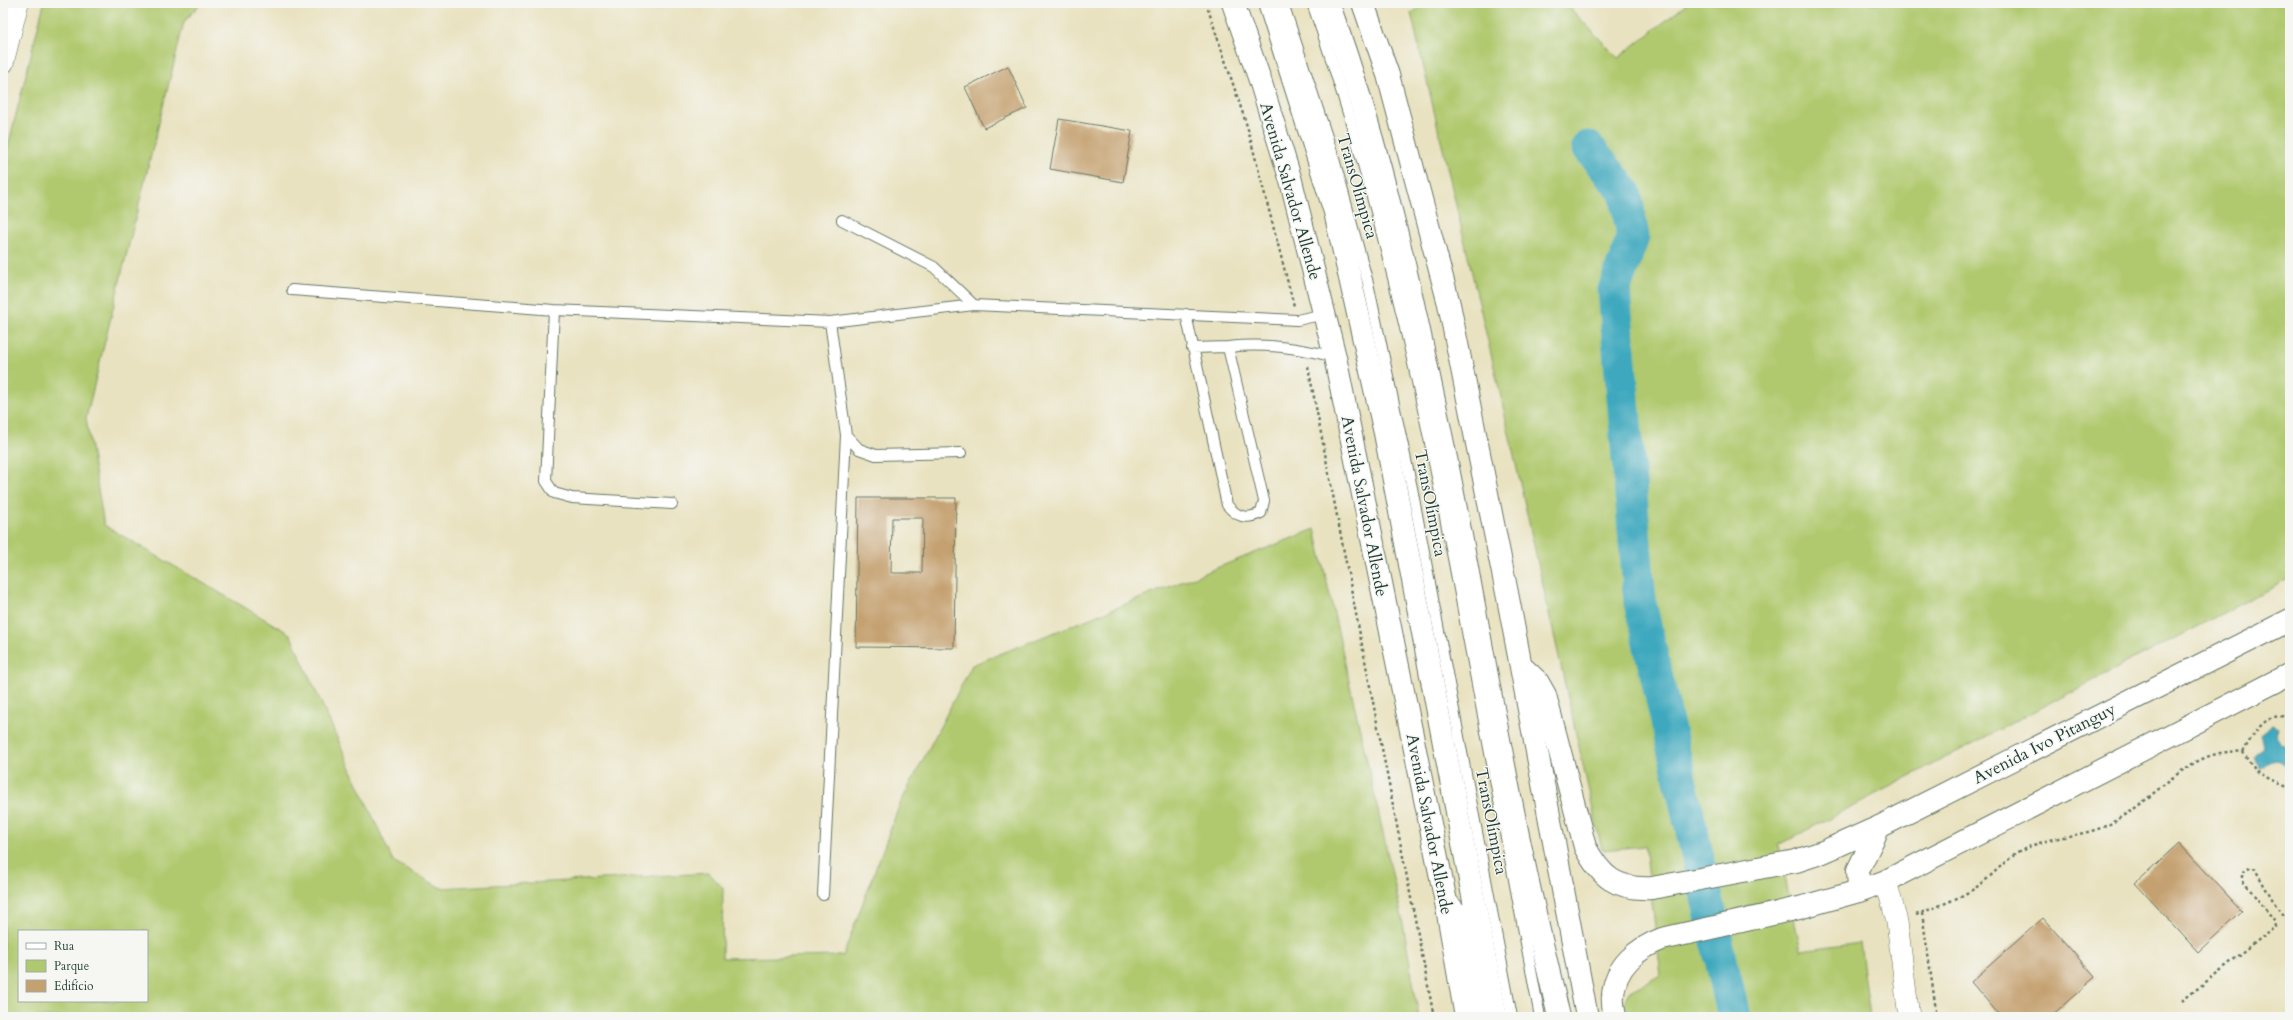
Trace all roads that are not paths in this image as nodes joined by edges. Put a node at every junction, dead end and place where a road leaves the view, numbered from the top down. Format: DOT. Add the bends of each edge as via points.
graph roads {
  1 [pos="18,3"];
  2 [pos="1233,3"];
  3 [pos="1269,3"];
  4 [pos="1283,3"];
  5 [pos="1312,3"];
  6 [pos="1328,3"];
  7 [pos="1363,3"];
  8 [pos="3,63"];
  9 [pos="842,220"];
  10 [pos="292,290"];
  11 [pos="974,305"];
  12 [pos="554,310"];
  13 [pos="1186,314"];
  14 [pos="1325,314"];
  15 [pos="830,322"];
  16 [pos="1228,347"];
  17 [pos="1192,348"];
  18 [pos="1335,357"];
  19 [pos="846,435"];
  20 [pos="961,453"];
  21 [pos="672,504"];
  22 [pos="2286,626"];
  23 [pos="1522,667"];
  24 [pos="2290,674"];
  25 [pos="1879,827"];
  26 [pos="1886,881"];
  27 [pos="1859,891"];
  28 [pos="822,895"];
  29 [pos="1446,902"];
  30 [pos="1466,1017"];
  31 [pos="1478,1017"];
  32 [pos="1496,1017"];
  33 [pos="1512,1017"];
  34 [pos="1540,1017"];
  35 [pos="1559,1017"];
  36 [pos="1587,1017"];
  37 [pos="1615,1017"];
  38 [pos="1909,1017"];
  1 -- 8 [label="street"];
  2 -- 14 [label="main road, Avenida Salvador Allende" via="1291,181"];
  3 -- 32 [label="main road, Avenida Salvador Allende" via="1322,166 1354,291 1387,441"];
  4 -- 33 [label="lane, TransOlímpica" via="1335,162 1368,284 1412,488"];
  5 -- 34 [label="lane, TransOlímpica" via="1333,61 1383,236 1439,480"];
  6 -- 35 [label="main road" via="1347,55 1387,192 1420,329 1473,592 1521,853"];
  7 -- 23 [label="main road" via="1388,75 1450,304"];
  9 -- 11 [label="lane" via="934,267"];
  10 -- 12 [label="lane"];
  11 -- 13 [label="lane"];
  11 -- 15 [label="lane"];
  12 -- 15 [label="lane"];
  12 -- 21 [label="lane" via="546,481 554,493 572,498"];
  13 -- 14 [label="lane" via="1297,320"];
  13 -- 17 [label="lane"];
  14 -- 18 [label="main road, Avenida Salvador Allende"];
  15 -- 19 [label="lane"];
  16 -- 17 [label="lane"];
  16 -- 17 [label="lane" via="1264,501 1261,513 1250,518 1235,514 1226,505"];
  16 -- 18 [label="lane" via="1256,344 1300,348"];
  18 -- 29 [label="main road, Avenida Salvador Allende"];
  19 -- 20 [label="lane" via="859,449 876,455"];
  19 -- 28 [label="lane"];
  22 -- 25 [label="main road, Avenida Ivo Pitanguy"];
  23 -- 25 [label="main road, Avenida Ivo Pitanguy" via="1537,681 1545,695 1585,847 1594,864 1616,884 1644,889 1796,861"];
  23 -- 36 [label="main road"];
  24 -- 26 [label="main road"];
  25 -- 27 [label="main road" via="1858,870"];
  26 -- 27 [label="main road"];
  26 -- 38 [label="street" via="1897,922"];
  27 -- 37 [label="main road" via="1642,947 1632,956 1620,975 1613,995"];
  29 -- 30 [label="main road, Avenida Salvador Allende"];
  29 -- 31 [label="main road" via="1461,923"];
}
